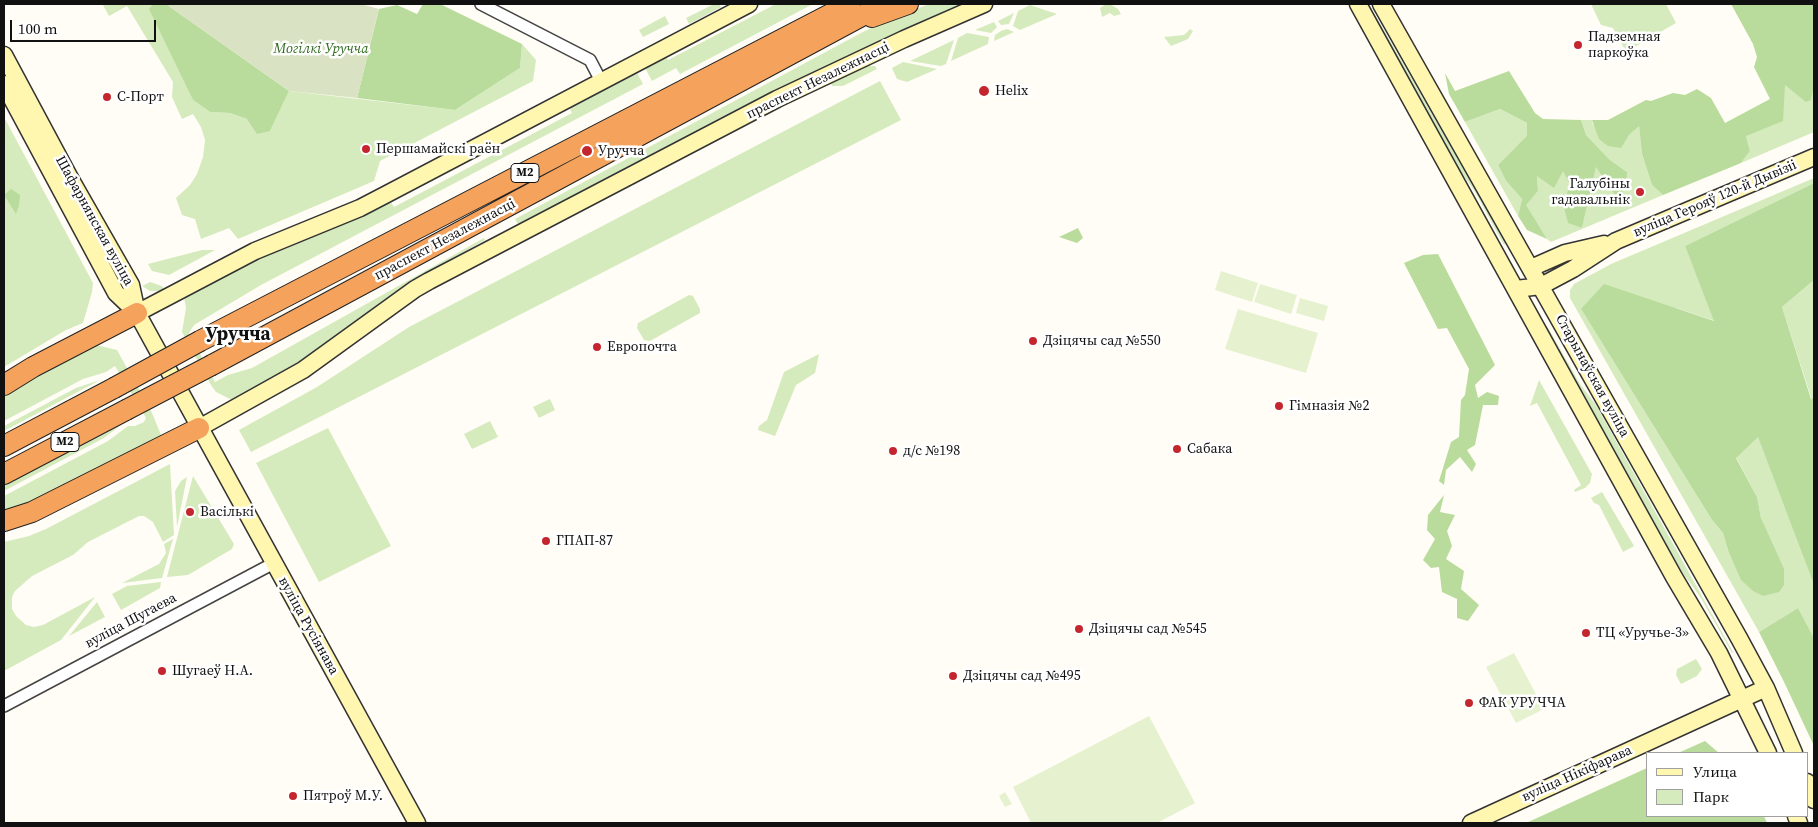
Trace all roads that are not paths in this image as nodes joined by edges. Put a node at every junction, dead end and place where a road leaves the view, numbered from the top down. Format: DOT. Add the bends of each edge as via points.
graph roads {
  1 [pos="481,4"];
  2 [pos="749,4"];
  3 [pos="841,4"];
  4 [pos="850,4"];
  5 [pos="884,4"];
  6 [pos="908,4"];
  7 [pos="984,4"];
  8 [pos="1358,4"];
  9 [pos="1381,4"];
  10 [pos="825,26"];
  11 [pos="4,55"];
  12 [pos="601,81"];
  13 [pos="4,84"];
  14 [pos="1814,157"];
  15 [pos="1616,241"];
  16 [pos="1531,268"];
  17 [pos="1541,286"];
  18 [pos="1516,289"];
  19 [pos="137,314"];
  20 [pos="4,386"];
  21 [pos="199,428"];
  22 [pos="4,446"];
  23 [pos="4,474"];
  24 [pos="4,521"];
  25 [pos="274,563"];
  26 [pos="1766,688"];
  27 [pos="1742,700"];
  28 [pos="4,706"];
  29 [pos="1768,752"];
  30 [pos="1794,752"];
  31 [pos="1808,785"];
  32 [pos="1814,800"];
  33 [pos="417,823"];
  34 [pos="1471,823"];
  1 -- 12 [label="street" via="590,60"];
  2 -- 12 [label="main road"];
  3 -- 10 [label="highway"];
  4 -- 10 [label="highway, праспект Незалежнасці / М2"];
  5 -- 10 [label="highway, праспект Незалежнасці / М2"];
  6 -- 10 [label="highway"];
  7 -- 21 [label="main road, праспект Незалежнасці" via="777,99 415,289 303,370"];
  8 -- 18 [label="main road, Старынаўская вуліца"];
  9 -- 16 [label="main road, Старынаўская вуліца"];
  10 -- 22 [label="highway, праспект Незалежнасці / М2, bridge" via="200,341"];
  10 -- 23 [label="highway, праспект Незалежнасці / М2, bridge" via="212,365"];
  11 -- 19 [label="main road, Шафарнянская вуліца" via="131,285"];
  12 -- 19 [label="main road" via="360,208 247,255"];
  13 -- 19 [label="main road, Шафарнянская вуліца" via="116,293"];
  14 -- 15 [label="main road, вуліца Герояў 120-й Дывізіі"];
  15 -- 16 [label="main road, вуліца Герояў 120-й Дывізіі" via="1565,253"];
  15 -- 17 [label="main road, вуліца Герояў 120-й Дывізіі"];
  16 -- 17 [label="main road, Старынаўская вуліца"];
  16 -- 18 [label="main road"];
  17 -- 18 [label="main road"];
  17 -- 26 [label="main road, Старынаўская вуліца"];
  18 -- 27 [label="main road, Старынаўская вуліца"];
  19 -- 20 [label="highway"];
  19 -- 21 [label="main road, вуліца Русіянава"];
  21 -- 24 [label="highway" via="32,512"];
  21 -- 25 [label="main road, вуліца Русіянава"];
  25 -- 28 [label="street, вуліца Шугаева"];
  25 -- 33 [label="main road, вуліца Русіянава"];
  26 -- 27 [label="main road, вуліца Нікіфарава"];
  26 -- 30 [label="main road, Старынаўская вуліца"];
  27 -- 29 [label="main road, Старынаўская вуліца"];
  27 -- 34 [label="main road, вуліца Нікіфарава"];
  31 -- 32 [label="main road"];
}
